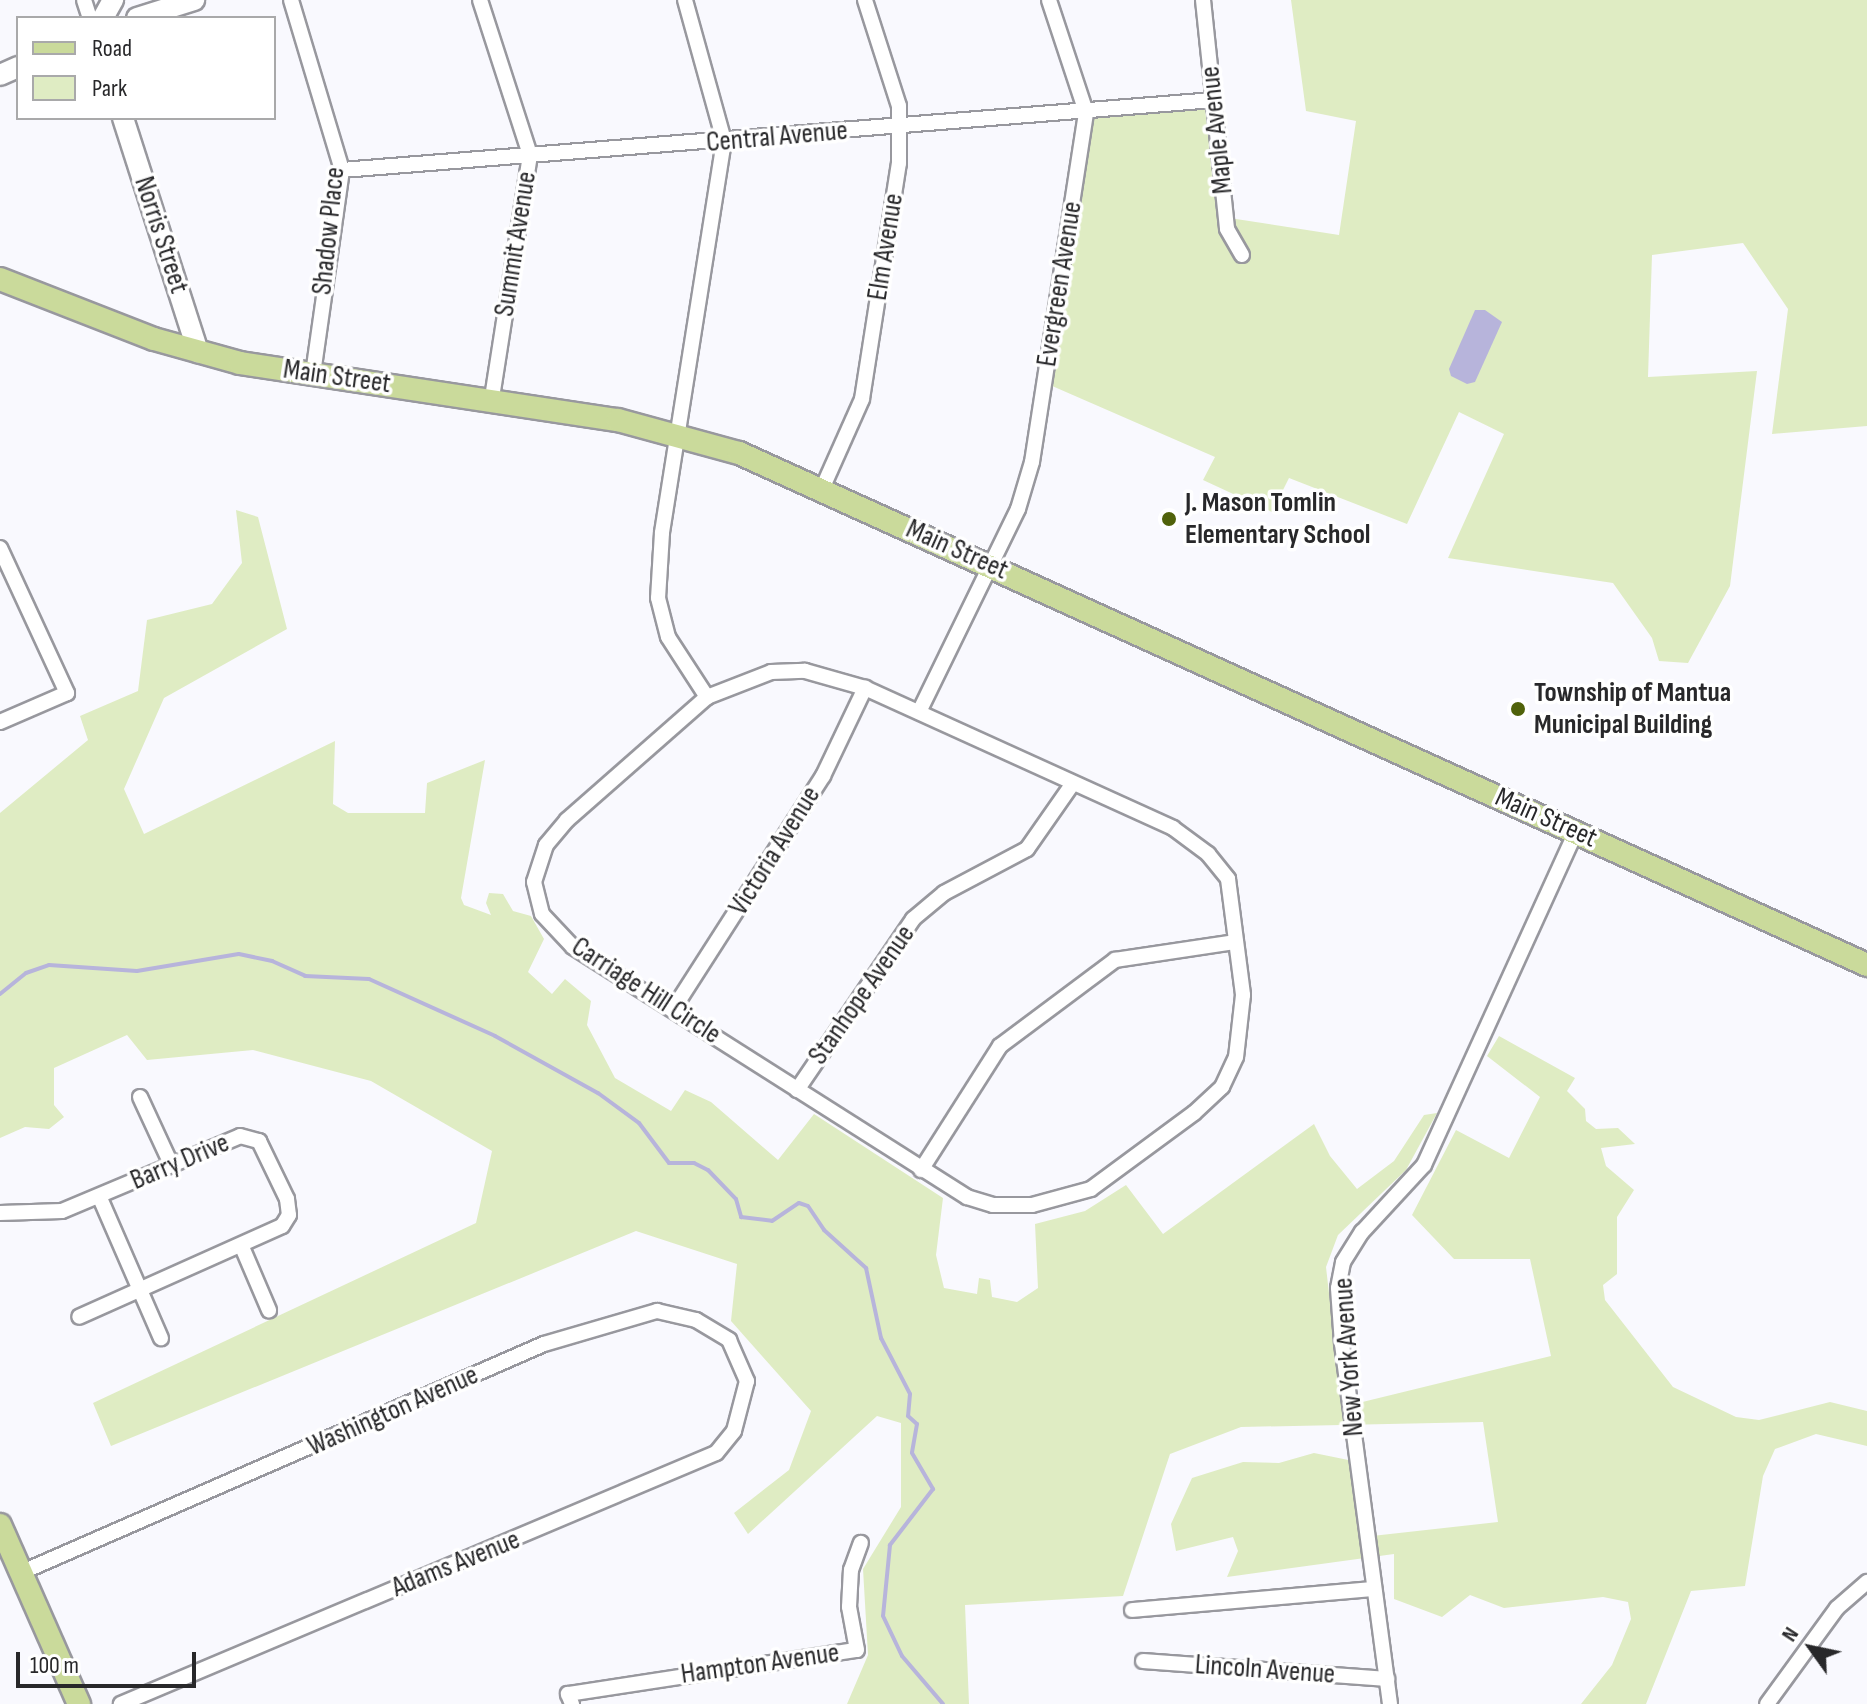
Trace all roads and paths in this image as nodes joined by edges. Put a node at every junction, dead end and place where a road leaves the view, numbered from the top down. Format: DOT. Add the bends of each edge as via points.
graph roads {
  1 [pos="194,0"];
  2 [pos="291,0"];
  3 [pos="480,0"];
  4 [pos="685,0"];
  5 [pos="865,0"];
  6 [pos="1049,0"];
  7 [pos="1203,0"];
  8 [pos="143,16"];
  9 [pos="1213,100"];
  10 [pos="1086,112"];
  11 [pos="124,120"];
  12 [pos="902,126"];
  13 [pos="724,141"];
  14 [pos="530,155"];
  15 [pos="342,170"];
  16 [pos="1242,255"];
  17 [pos="1,282"];
  18 [pos="198,352"];
  19 [pos="313,373"];
  20 [pos="492,399"];
  21 [pos="681,435"];
  22 [pos="822,489"];
  23 [pos="0,548"];
  24 [pos="991,565"];
  25 [pos="865,688"];
  26 [pos="707,697"];
  27 [pos="919,712"];
  28 [pos="0,722"];
  29 [pos="1073,783"];
  30 [pos="1576,832"];
  31 [pos="1236,942"];
  32 [pos="1867,965"];
  33 [pos="674,1008"];
  34 [pos="797,1090"];
  35 [pos="140,1097"];
  36 [pos="171,1164"];
  37 [pos="921,1170"];
  38 [pos="100,1198"];
  39 [pos="0,1213"];
  40 [pos="242,1247"];
  41 [pos="141,1289"];
  42 [pos="269,1310"];
  43 [pos="79,1317"];
  44 [pos="161,1338"];
  45 [pos="747,1381"];
  46 [pos="0,1525"];
  47 [pos="861,1543"];
  48 [pos="20,1573"];
  49 [pos="1867,1582"];
  50 [pos="1374,1589"];
  51 [pos="1132,1610"];
  52 [pos="1143,1661"];
  53 [pos="1387,1679"];
  54 [pos="570,1699"];
  55 [pos="79,1704"];
  56 [pos="121,1704"];
  57 [pos="1390,1704"];
  58 [pos="1767,1704"];
  1 -- 8 [label="street"];
  2 -- 15 [label="street, Shadow Place"];
  3 -- 14 [label="street, Summit Avenue"];
  4 -- 13 [label="street"];
  5 -- 12 [label="street, Elm Avenue"];
  6 -- 10 [label="street, Evergreen Avenue"];
  7 -- 9 [label="street, Maple Avenue"];
  9 -- 10 [label="street, Central Avenue"];
  9 -- 16 [label="street, Maple Avenue" via="1227,229"];
  10 -- 12 [label="street, Central Avenue"];
  10 -- 24 [label="street, Evergreen Avenue" via="1031,468"];
  11 -- 18 [label="street, Norris Street"];
  12 -- 13 [label="street, Central Avenue"];
  12 -- 22 [label="street, Elm Avenue" via="862,399"];
  13 -- 14 [label="street, Central Avenue"];
  13 -- 21 [label="street"];
  14 -- 15 [label="street, Central Avenue"];
  14 -- 20 [label="street, Summit Avenue"];
  15 -- 19 [label="street, Shadow Place"];
  17 -- 18 [label="main road, Main Street"];
  18 -- 19 [label="main road, Main Street"];
  19 -- 20 [label="main road, Main Street"];
  20 -- 21 [label="main road, Main Street"];
  21 -- 22 [label="main road, Main Street"];
  21 -- 26 [label="street" via="662,533 658,598 668,637"];
  22 -- 24 [label="main road, Main Street"];
  23 -- 28 [label="street" via="67,693"];
  24 -- 27 [label="street, Evergreen Avenue"];
  24 -- 30 [label="main road, Main Street"];
  25 -- 26 [label="street, Carriage Hill Circle" via="828,674 771,672"];
  25 -- 27 [label="street, Carriage Hill Circle"];
  25 -- 33 [label="street, Victoria Avenue" via="823,776"];
  26 -- 33 [label="street, Carriage Hill Circle" via="567,820 546,845 534,882 542,914 573,947"];
  27 -- 29 [label="street, Carriage Hill Circle"];
  29 -- 31 [label="street, Carriage Hill Circle" via="1173,828 1208,854 1228,879"];
  29 -- 34 [label="street, Stanhope Avenue" via="1027,849 944,893 913,919"];
  30 -- 32 [label="main road, Main Street"];
  30 -- 50 [label="street, New York Avenue" via="1424,1165 1362,1232 1343,1262 1338,1288 1342,1344"];
  31 -- 37 [label="street" via="1115,960 1000,1046"];
  31 -- 37 [label="street, Carriage Hill Circle" via="1243,995 1236,1057 1222,1087 1161,1141 1091,1189 1032,1205 993,1205 967,1197"];
  33 -- 34 [label="street, Carriage Hill Circle"];
  34 -- 37 [label="street, Carriage Hill Circle"];
  35 -- 36 [label="street"];
  36 -- 38 [label="street, Barry Drive"];
  36 -- 40 [label="street, Barry Drive" via="240,1136 259,1141 287,1199 289,1215 272,1233"];
  38 -- 39 [label="street, Barry Drive" via="52,1212"];
  38 -- 41 [label="street"];
  40 -- 41 [label="street, Barry Drive"];
  40 -- 42 [label="street"];
  41 -- 43 [label="street, Barry Drive"];
  41 -- 44 [label="street"];
  45 -- 48 [label="street, Washington Avenue" via="729,1340 696,1320 657,1311 544,1344"];
  45 -- 56 [label="street, Adams Avenue" via="734,1431 716,1453 688,1468 623,1489 540,1530"];
  46 -- 48 [label="main road"];
  47 -- 54 [label="street, Hampton Avenue" via="851,1570 849,1607 857,1650"];
  48 -- 55 [label="main road"];
  49 -- 58 [label="street" via="1837,1608"];
  50 -- 51 [label="street"];
  50 -- 53 [label="street, New York Avenue"];
  52 -- 53 [label="street, Lincoln Avenue"];
  53 -- 57 [label="street, New York Avenue"];
}
